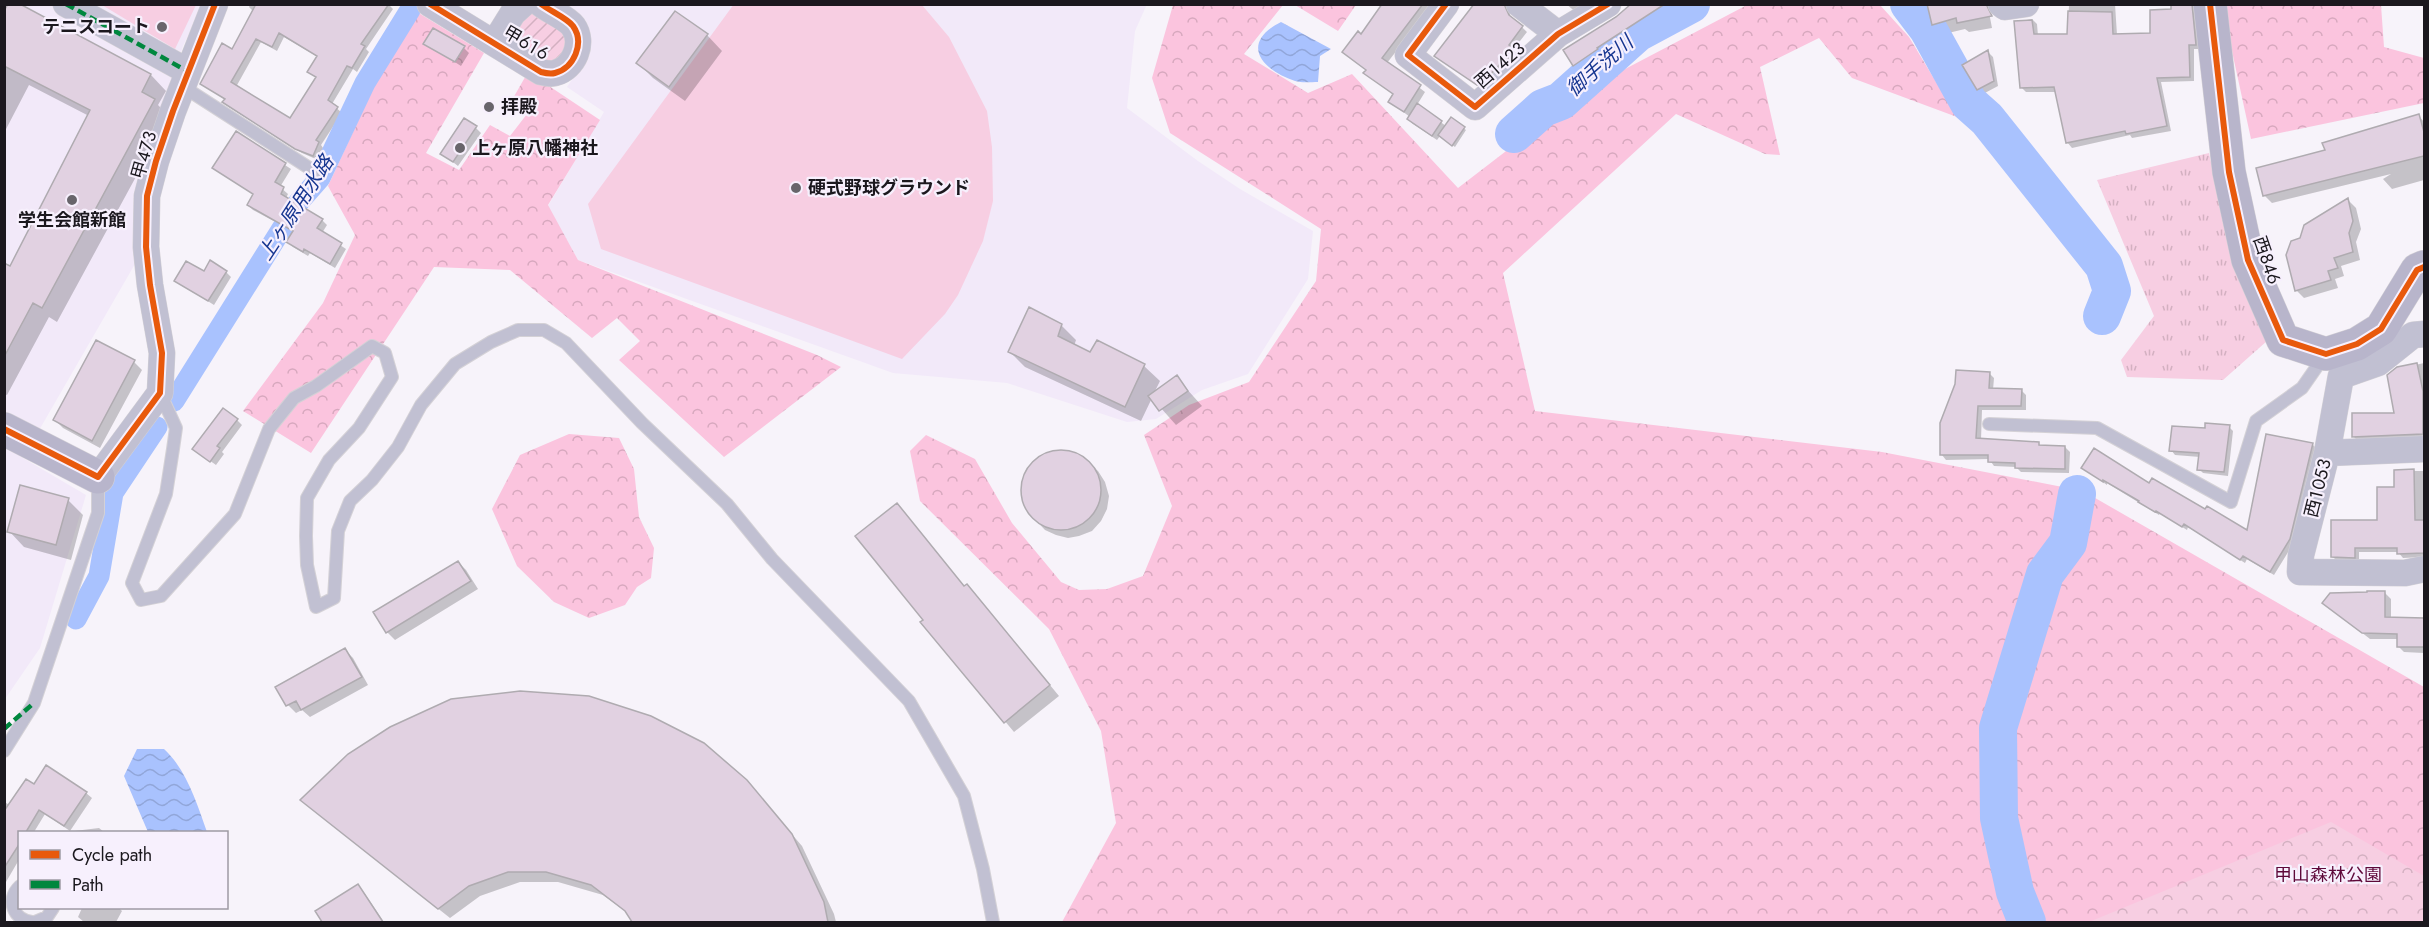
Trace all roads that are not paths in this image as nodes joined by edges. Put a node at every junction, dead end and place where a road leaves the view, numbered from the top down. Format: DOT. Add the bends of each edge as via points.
graph roads {
  1 [pos="66,4"];
  2 [pos="215,4"];
  3 [pos="430,4"];
  4 [pos="523,4"];
  5 [pos="541,4"];
  6 [pos="1446,4"];
  7 [pos="1519,4"];
  8 [pos="1608,4"];
  9 [pos="2001,4"];
  10 [pos="2026,4"];
  11 [pos="2210,4"];
  12 [pos="1558,34"];
  13 [pos="495,42"];
  14 [pos="185,78"];
  15 [pos="317,173"];
  16 [pos="2424,267"];
  17 [pos="2424,334"];
  18 [pos="2326,354"];
  19 [pos="160,393"];
  20 [pos="1989,424"];
  21 [pos="4,429"];
  22 [pos="2424,449"];
  23 [pos="2327,453"];
  24 [pos="98,477"];
  25 [pos="2424,569"];
  26 [pos="4,751"];
  27 [pos="18,889"];
  28 [pos="52,909"];
  29 [pos="19,920"];
  30 [pos="34,922"];
  31 [pos="993,922"];
  1 -- 14 [label="street"];
  2 -- 14 [label="street, 甲４７３"];
  3 -- 13 [label="street, 甲６１６"];
  4 -- 13 [label="street, 甲６１６"];
  5 -- 13 [label="street, 甲６１６" via="573,25 578,38 570,66 554,74 541,72"];
  6 -- 12 [label="street, 西１４２３" via="1408,55 1475,107"];
  7 -- 12 [label="street"];
  8 -- 12 [label="street, 西１４２３"];
  9 -- 10 [label="street"];
  11 -- 18 [label="street, 西８４６" via="2229,172 2248,260 2283,340"];
  14 -- 15 [label="lane"];
  14 -- 19 [label="street, 甲４７３" via="147,196 150,285 162,353"];
  16 -- 18 [label="street" via="2417,270 2381,329 2357,344"];
  17 -- 23 [label="street, 西１０５３" via="2413,335 2378,363 2341,376"];
  18 -- 20 [label="lane" via="2302,388 2256,421 2231,502 2097,428"];
  19 -- 24 [label="street"];
  19 -- 31 [label="lane" via="176,428 166,494 132,583 141,600 161,596 236,514 269,429 294,398 372,346 385,353 392,377 359,428 329,460 307,498 307,566 316,607 334,598 338,531 350,501 398,447 421,405 455,364 518,330 544,330 566,343 727,504 772,559 909,701 964,796"];
  21 -- 24 [label="street"];
  22 -- 23 [label="street"];
  23 -- 25 [label="street, 西１０５３" via="2300,572 2405,573"];
  24 -- 26 [label="lane" via="98,513 34,703"];
  27 -- 29 [label="lane" via="12,906"];
  28 -- 30 [label="lane" via="47,917"];
  29 -- 30 [label="lane"];
}
